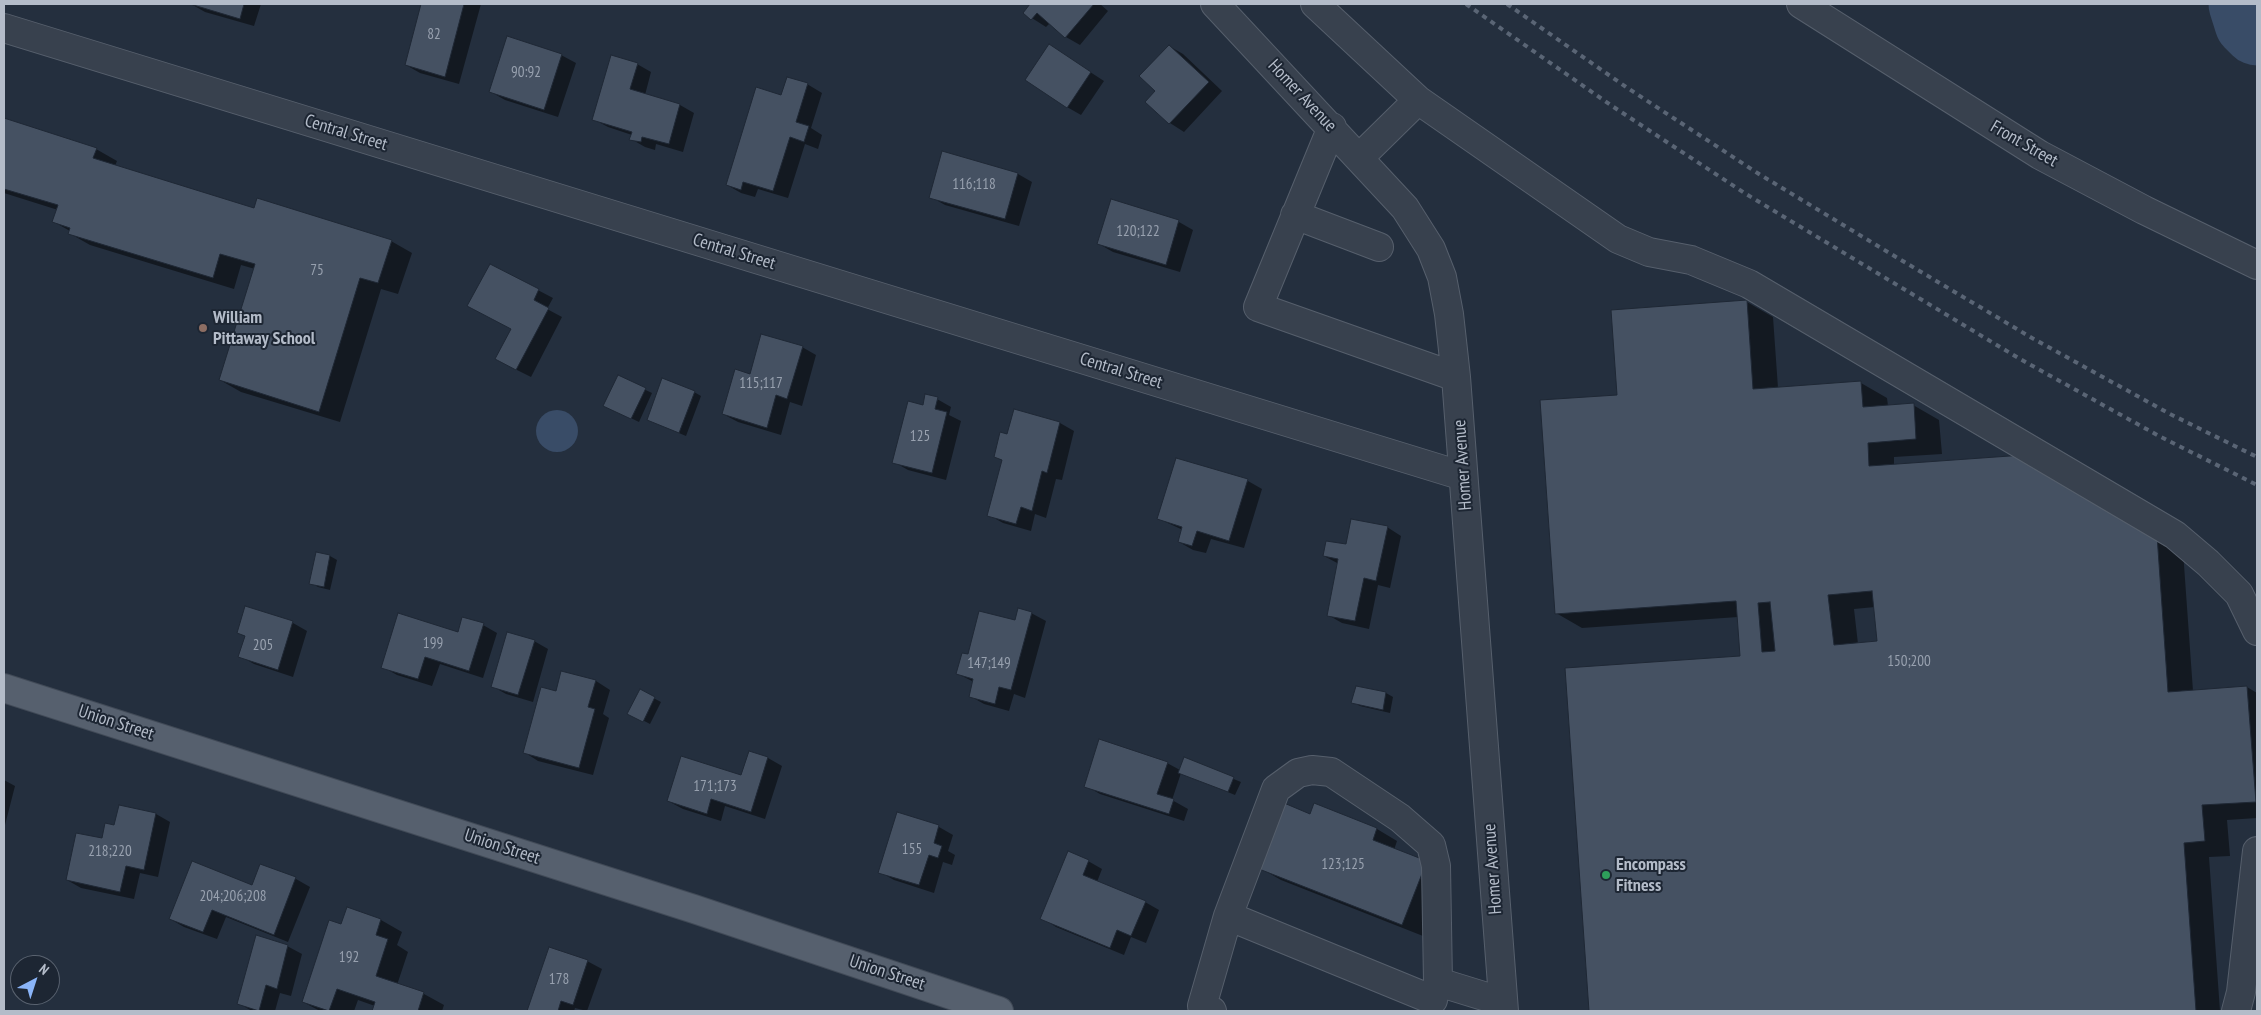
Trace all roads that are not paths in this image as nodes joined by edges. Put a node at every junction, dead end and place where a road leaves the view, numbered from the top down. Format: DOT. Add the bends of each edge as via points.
graph roads {
  1 [pos="1215,4"];
  2 [pos="1315,4"];
  3 [pos="1801,4"];
  4 [pos="4,28"];
  5 [pos="1418,100"];
  6 [pos="1332,128"];
  7 [pos="1360,157"];
  8 [pos="1295,215"];
  9 [pos="1379,247"];
  10 [pos="2257,265"];
  11 [pos="1456,378"];
  12 [pos="1464,476"];
  13 [pos="2257,631"];
  14 [pos="4,688"];
  15 [pos="2257,851"];
  16 [pos="1228,916"];
  17 [pos="1433,998"];
  18 [pos="1504,1007"];
  19 [pos="999,1011"];
  20 [pos="1212,1011"];
  21 [pos="2236,1011"];
  1 -- 6 [label="street, Homer Avenue"];
  2 -- 5 [label="street"];
  3 -- 10 [label="street, Front Street" via="2040,155"];
  4 -- 12 [label="street, Central Street"];
  5 -- 7 [label="street"];
  5 -- 13 [label="street" via="1618,239 1649,252 1691,260 1750,284 2175,535 2239,594"];
  6 -- 7 [label="street, Homer Avenue"];
  6 -- 8 [label="street"];
  7 -- 11 [label="street, Homer Avenue" via="1405,208 1431,249 1446,294"];
  8 -- 9 [label="street"];
  8 -- 11 [label="street" via="1258,307"];
  11 -- 12 [label="street, Homer Avenue"];
  12 -- 18 [label="street, Homer Avenue"];
  14 -- 19 [label="main road, Union Street" via="684,906"];
  15 -- 21 [label="street"];
  16 -- 17 [label="street"];
  16 -- 17 [label="street" via="1279,784 1298,773 1312,770 1331,772 1400,818 1431,845 1436,866"];
  16 -- 20 [label="street" via="1202,1006"];
  17 -- 18 [label="street"];
}
